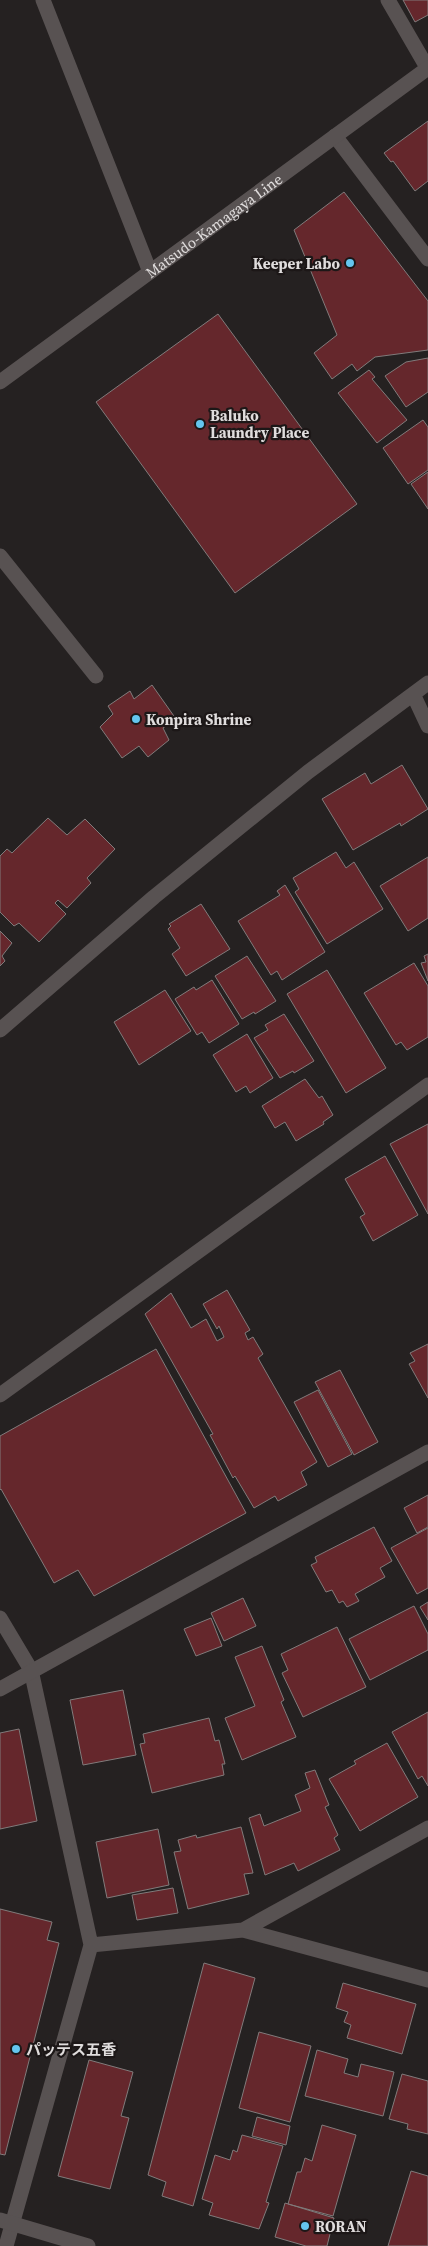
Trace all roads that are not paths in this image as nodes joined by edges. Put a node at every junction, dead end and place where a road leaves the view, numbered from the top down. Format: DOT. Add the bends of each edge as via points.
graph roads {
  1 [pos="43,0"];
  2 [pos="388,0"];
  3 [pos="428,68"];
  4 [pos="334,136"];
  5 [pos="428,259"];
  6 [pos="150,272"];
  7 [pos="0,382"];
  8 [pos="0,556"];
  9 [pos="96,676"];
  10 [pos="428,683"];
  11 [pos="413,694"];
  12 [pos="428,726"];
  13 [pos="0,1030"];
  14 [pos="428,1085"];
  15 [pos="0,1395"];
  16 [pos="428,1452"];
  17 [pos="0,1618"];
  18 [pos="31,1670"];
  19 [pos="0,1689"];
  20 [pos="428,1828"];
  21 [pos="243,1930"];
  22 [pos="91,1945"];
  23 [pos="428,1980"];
  24 [pos="7,2221"];
  25 [pos="6,2246"];
  26 [pos="88,2246"];
  1 -- 6 [label="street"];
  2 -- 3 [label="street"];
  3 -- 4 [label="street, Matsudo-Kamagaya Line"];
  4 -- 5 [label="street"];
  4 -- 6 [label="street, Matsudo-Kamagaya Line"];
  6 -- 7 [label="street, Matsudo-Kamagaya Line"];
  8 -- 9 [label="street"];
  10 -- 11 [label="street"];
  11 -- 12 [label="street"];
  11 -- 13 [label="street" via="308,772 154,897"];
  14 -- 15 [label="street"];
  16 -- 18 [label="street"];
  17 -- 18 [label="street"];
  18 -- 19 [label="street"];
  18 -- 22 [label="street"];
  20 -- 21 [label="street"];
  21 -- 22 [label="street"];
  21 -- 23 [label="street"];
  22 -- 24 [label="street"];
  24 -- 25 [label="street"];
  24 -- 26 [label="street"];
}
